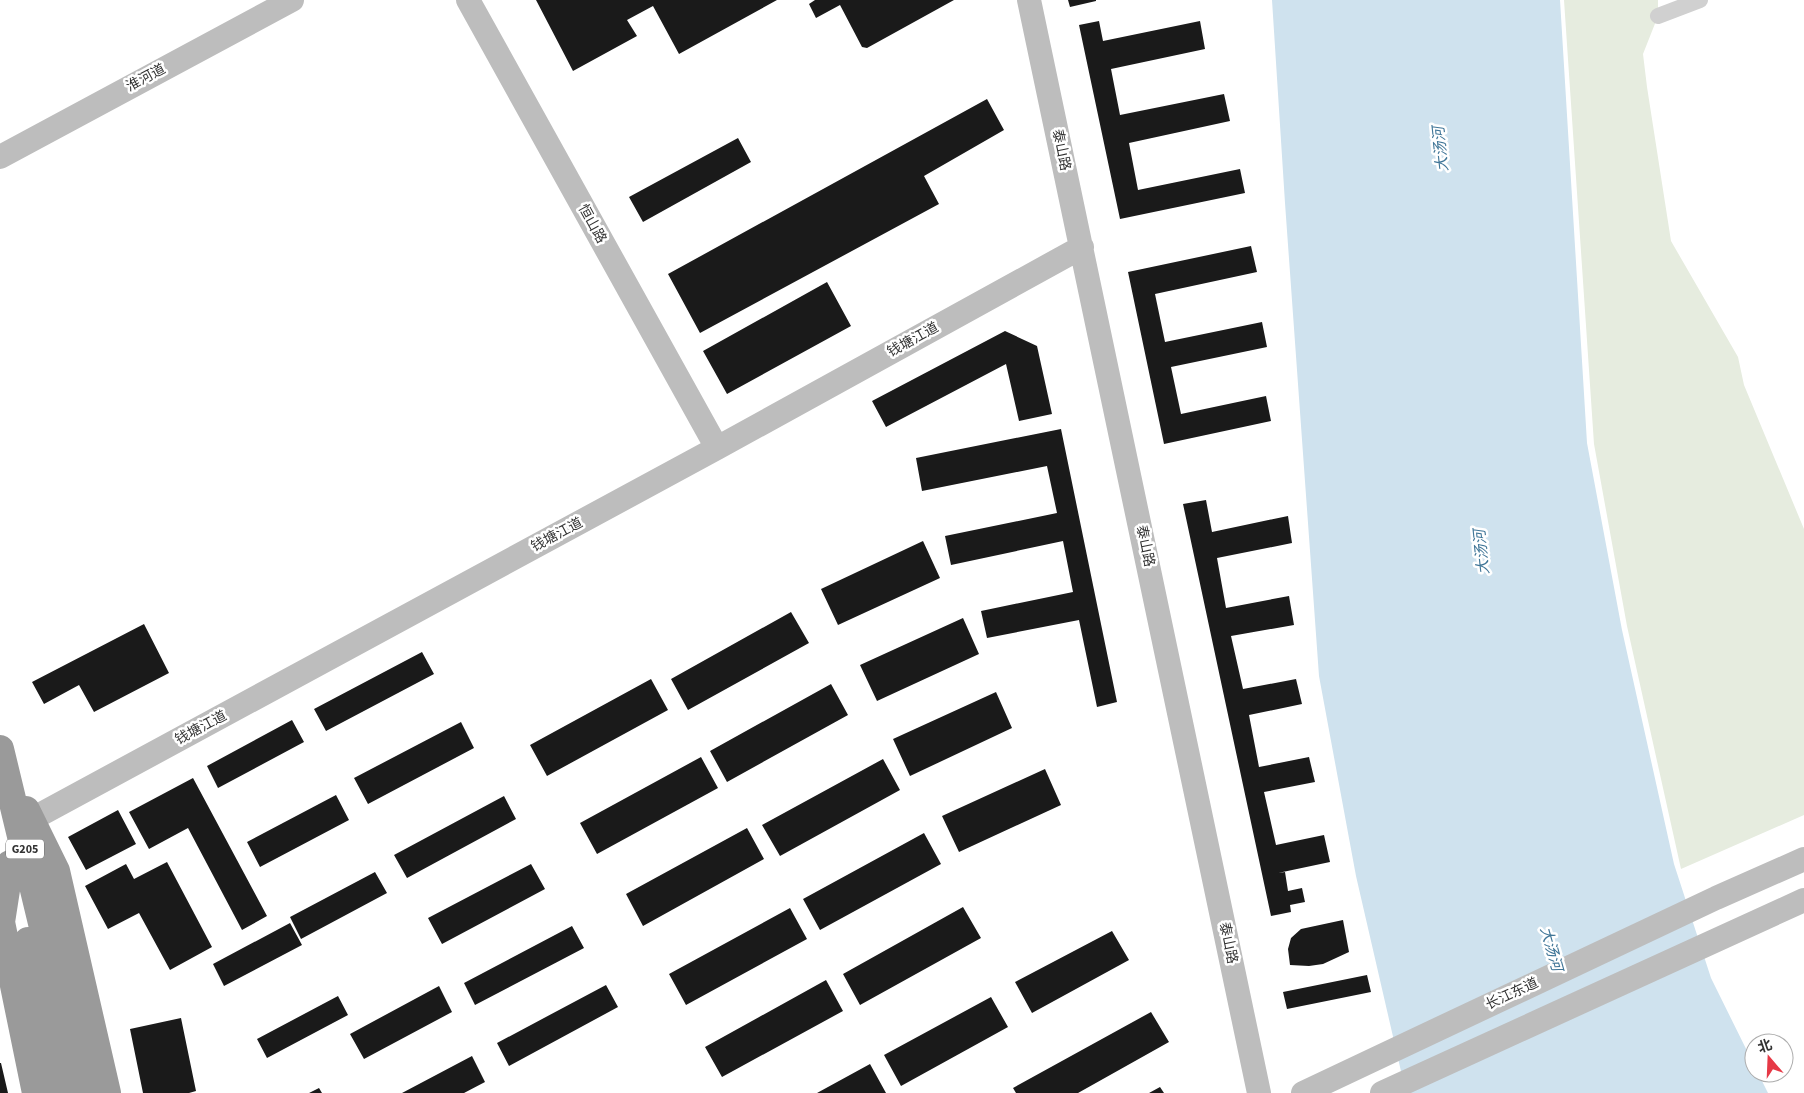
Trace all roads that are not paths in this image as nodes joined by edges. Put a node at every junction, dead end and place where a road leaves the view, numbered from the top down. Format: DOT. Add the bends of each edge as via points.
graph roads {
  1 [pos="292,0"];
  2 [pos="468,0"];
  3 [pos="1029,0"];
  4 [pos="1700,0"];
  5 [pos="1658,16"];
  6 [pos="0,157"];
  7 [pos="1082,247"];
  8 [pos="717,448"];
  9 [pos="3,761"];
  10 [pos="32,820"];
  11 [pos="0,823"];
  12 [pos="1804,859"];
  13 [pos="10,864"];
  14 [pos="1804,900"];
  15 [pos="40,952"];
  16 [pos="1384,1092"];
  17 [pos="36,1093"];
  18 [pos="56,1093"];
  19 [pos="80,1093"];
  20 [pos="107,1093"];
  21 [pos="1259,1093"];
  22 [pos="1303,1093"];
  1 -- 6 [label="street, 淮河道"];
  2 -- 8 [label="street, 恒山路"];
  3 -- 7 [label="street, 泰山路"];
  4 -- 5 [label="street"];
  7 -- 8 [label="street, 钱塘江道"];
  7 -- 21 [label="street, 泰山路"];
  8 -- 10 [label="street, 钱塘江道"];
  9 -- 10 [label="highway"];
  9 -- 15 [label="highway, G205"];
  10 -- 20 [label="highway" via="56,871"];
  11 -- 13 [label="highway, G205"];
  12 -- 22 [label="street, 长江东道"];
  13 -- 15 [label="highway, G205"];
  13 -- 17 [label="highway" via="1,922"];
  14 -- 16 [label="street"];
  15 -- 18 [label="highway, G205"];
  15 -- 19 [label="highway, G205"];
}
